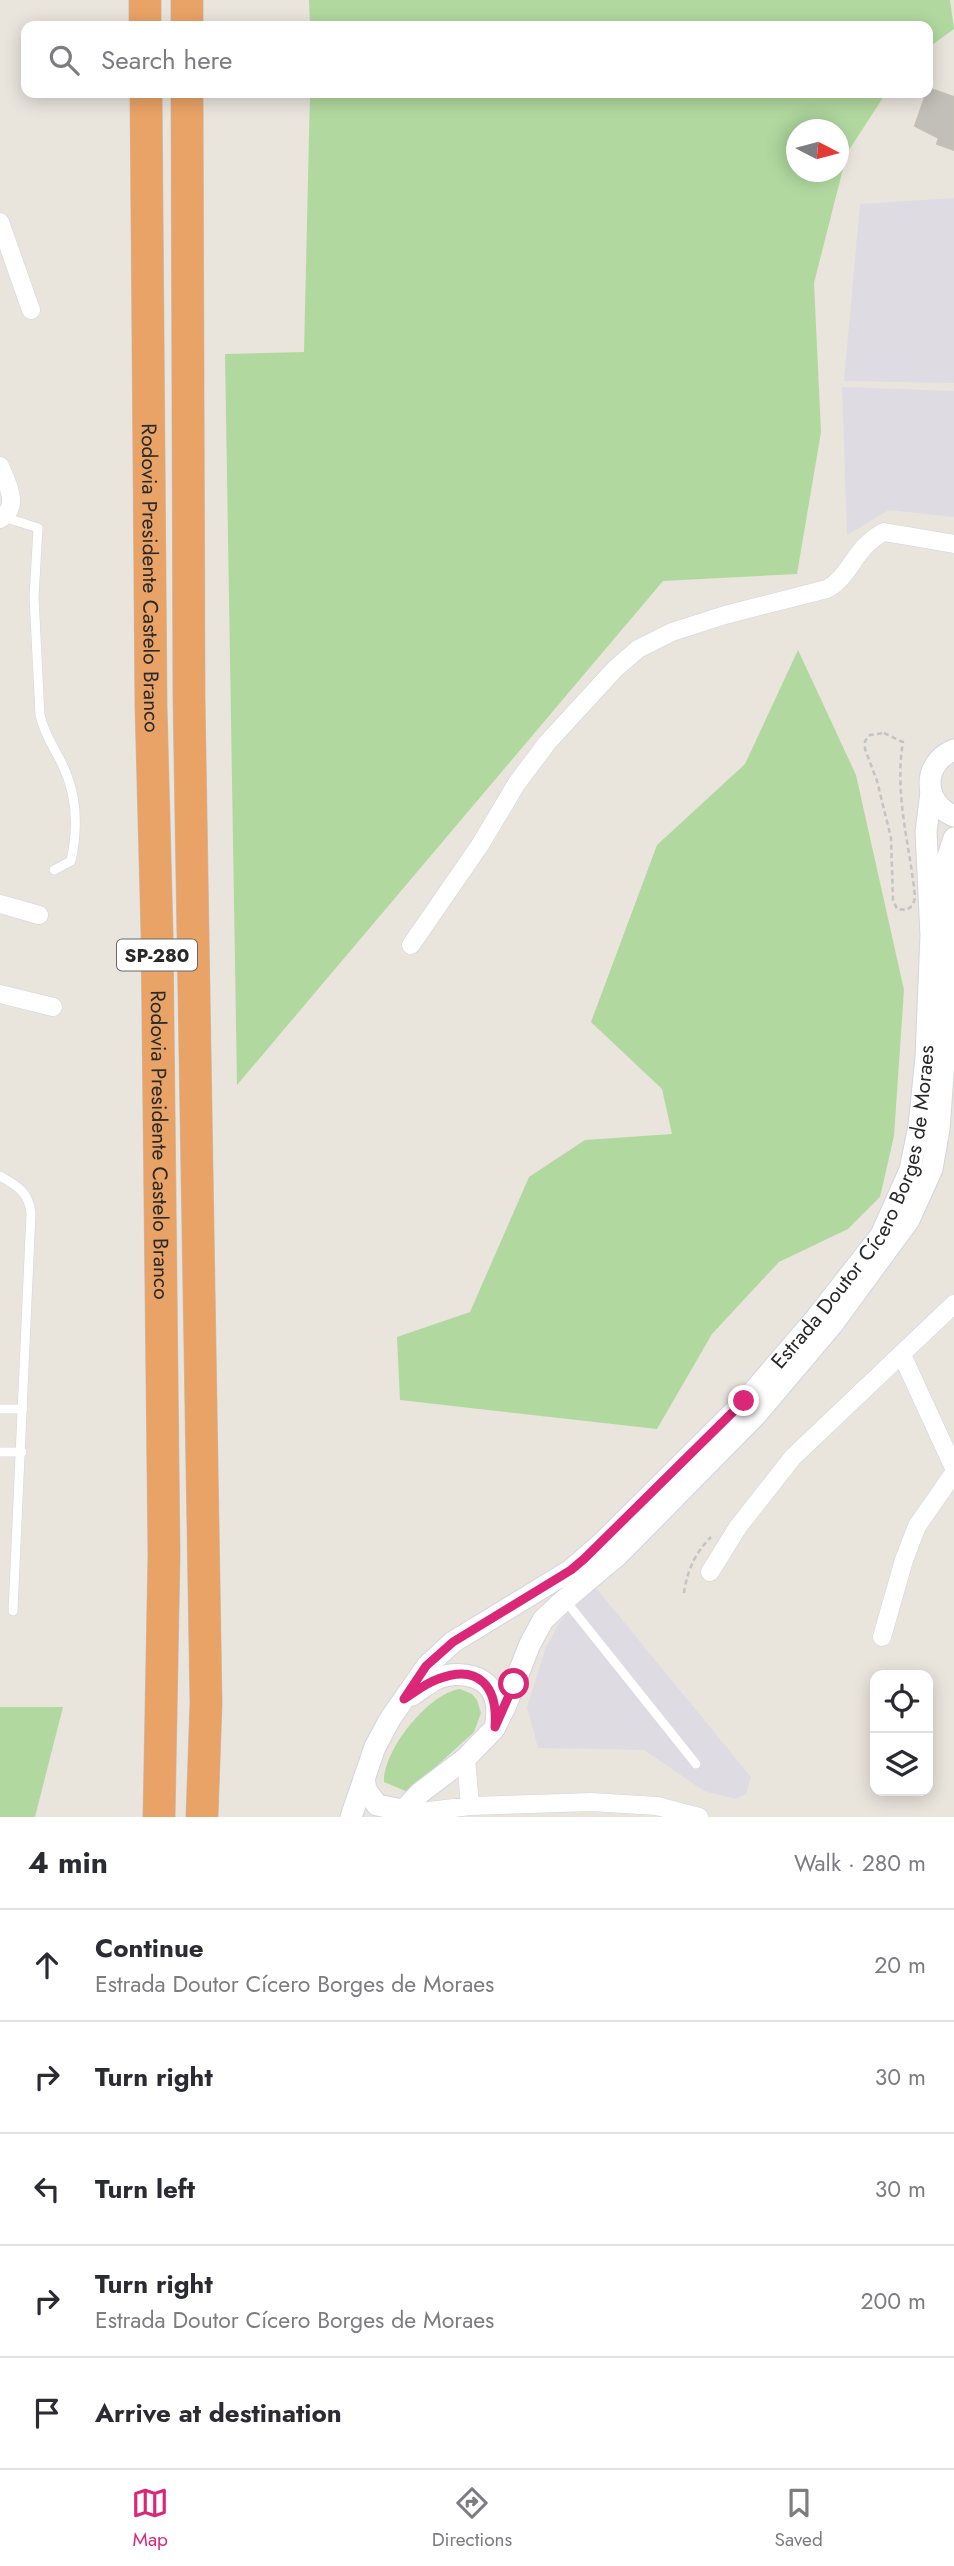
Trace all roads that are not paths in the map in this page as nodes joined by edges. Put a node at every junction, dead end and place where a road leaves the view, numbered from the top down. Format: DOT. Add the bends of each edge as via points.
graph roads {
  1 [pos="145,0"];
  2 [pos="187,0"];
  3 [pos="145,21"];
  4 [pos="187,21"];
  5 [pos="146,98"];
  6 [pos="187,98"];
  7 [pos="0,222"];
  8 [pos="31,310"];
  9 [pos="0,466"];
  10 [pos="2,518"];
  11 [pos="954,544"];
  12 [pos="954,734"];
  13 [pos="954,750"];
  14 [pos="930,792"];
  15 [pos="954,816"];
  16 [pos="954,838"];
  17 [pos="54,870"];
  18 [pos="0,904"];
  19 [pos="39,915"];
  20 [pos="411,945"];
  21 [pos="0,994"];
  22 [pos="53,1007"];
  23 [pos="0,1176"];
  24 [pos="954,1304"];
  25 [pos="902,1355"];
  26 [pos="0,1409"];
  27 [pos="23,1409"];
  28 [pos="0,1452"];
  29 [pos="22,1452"];
  30 [pos="954,1470"];
  31 [pos="710,1572"];
  32 [pos="565,1600"];
  33 [pos="13,1611"];
  34 [pos="882,1637"];
  35 [pos="404,1699"];
  36 [pos="495,1727"];
  37 [pos="466,1758"];
  38 [pos="696,1764"];
  39 [pos="364,1778"];
  40 [pos="469,1811"];
  41 [pos="399,1814"];
  42 [pos="159,1817"];
  43 [pos="202,1817"];
  44 [pos="351,1817"];
  45 [pos="699,1817"];
  1 -- 3 [label="highway"];
  2 -- 4 [label="highway"];
  5 -- 42 [label="highway, Rodovia Presidente Castelo Branco / SP-280" via="164,1555"];
  6 -- 43 [label="highway, Rodovia Presidente Castelo Branco / SP-280" via="189,698 206,1703"];
  7 -- 8 [label="street"];
  9 -- 10 [label="street" via="11,496 8,514"];
  10 -- 17 [label="lane" via="38,527 34,597 40,715 74,795 71,861"];
  11 -- 20 [label="street" via="884,533 863,545 834,585 652,640 615,669 547,743"];
  12 -- 13 [label="street"];
  13 -- 14 [label="street, Estrada Doutor Cícero Borges de Moraes" via="936,762"];
  14 -- 15 [label="street" via="942,810"];
  14 -- 35 [label="street, Estrada Doutor Cícero Borges de Moraes" via="926,832 931,935 919,1126 910,1170 881,1235 744,1401 601,1544 571,1570 453,1642 426,1666"];
  16 -- 32 [label="street, Estrada Doutor Cícero Borges de Moraes" via="946,863 948,993 939,1129 932,1169 914,1211 832,1325 756,1415 618,1555"];
  18 -- 19 [label="street"];
  21 -- 22 [label="street"];
  23 -- 27 [label="lane" via="20,1188 30,1207"];
  24 -- 25 [label="street"];
  25 -- 30 [label="street"];
  25 -- 31 [label="street" via="793,1457 737,1527"];
  26 -- 27 [label="lane"];
  27 -- 29 [label="lane"];
  28 -- 29 [label="lane"];
  29 -- 33 [label="lane"];
  30 -- 34 [label="street" via="917,1526"];
  32 -- 36 [label="street, Estrada Doutor Cícero Borges de Moraes" via="543,1620"];
  32 -- 38 [label="lane"];
  35 -- 36 [label="street" via="435,1680 470,1675 492,1693"];
  35 -- 39 [label="street, Estrada Doutor Cícero Borges de Moraes" via="375,1747"];
  36 -- 37 [label="street, Estrada Doutor Cícero Borges de Moraes"];
  37 -- 40 [label="street"];
  37 -- 41 [label="street, Estrada Doutor Cícero Borges de Moraes"];
  39 -- 41 [label="street" via="377,1805"];
  39 -- 44 [label="street, Estrada Doutor Cícero Borges de Moraes"];
  40 -- 41 [label="street"];
  40 -- 45 [label="street" via="591,1802 657,1806"];
}
